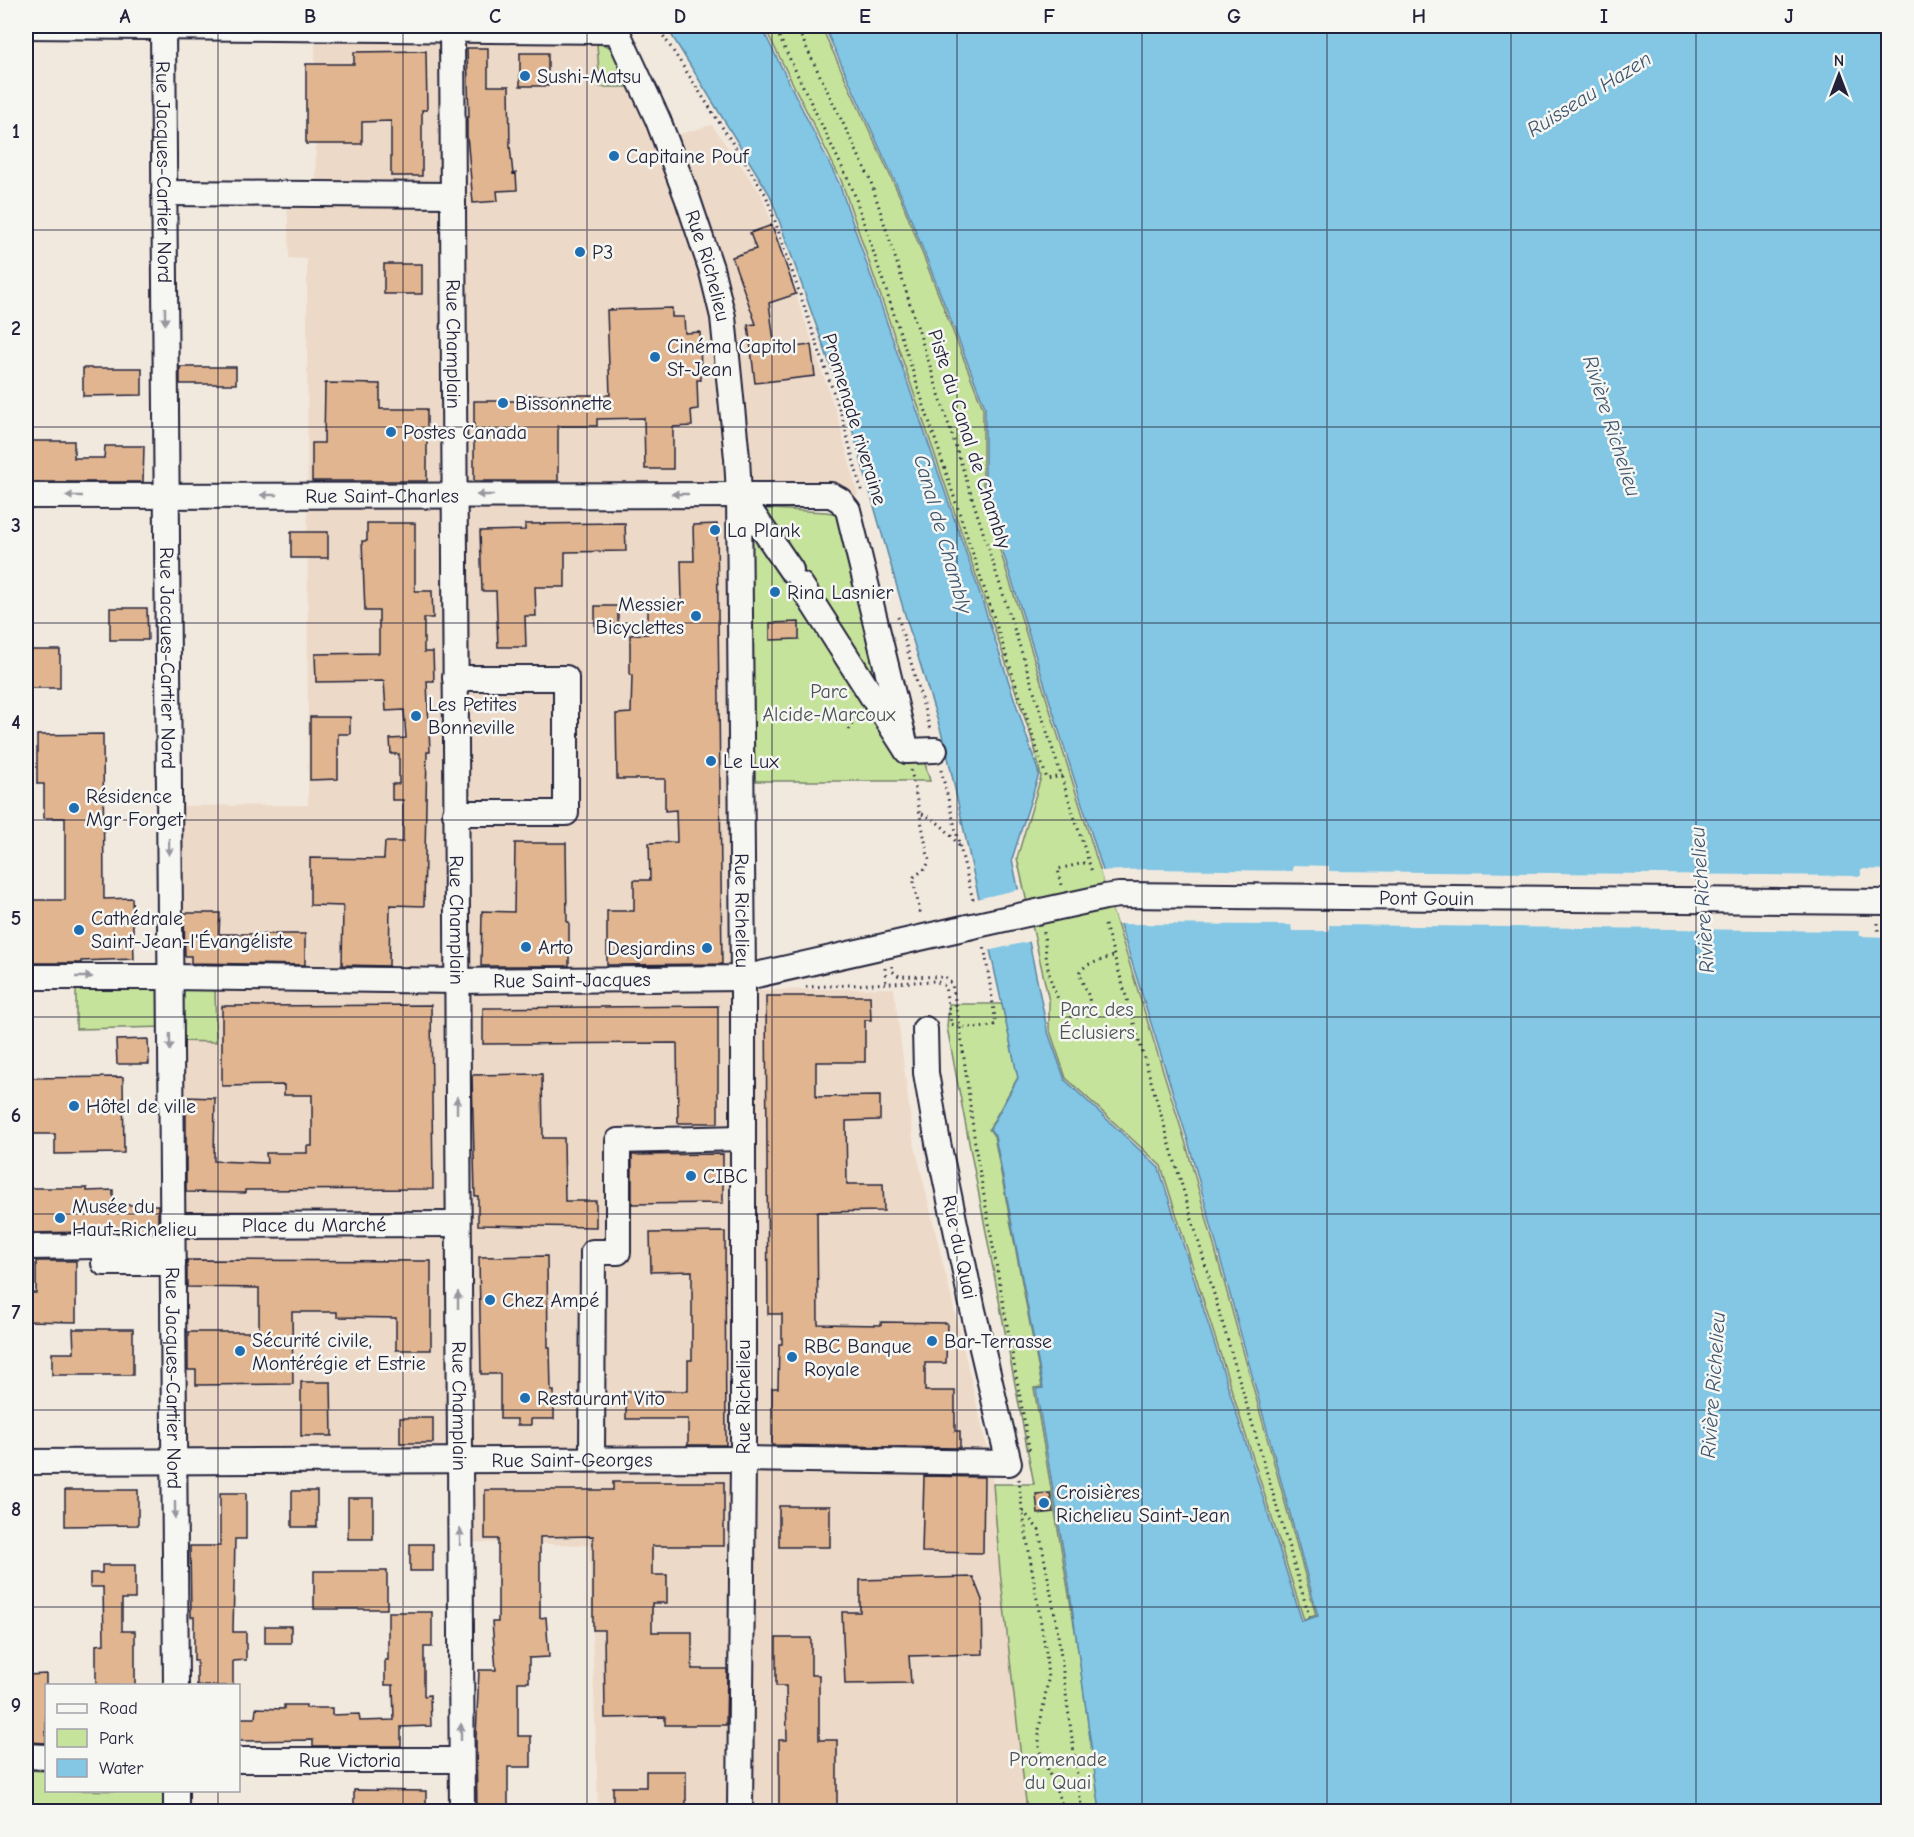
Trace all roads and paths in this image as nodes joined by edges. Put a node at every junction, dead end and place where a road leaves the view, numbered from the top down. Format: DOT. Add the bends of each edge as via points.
graph roads {
  1 [pos="26,26"];
  2 [pos="163,26"];
  3 [pos="657,26"];
  4 [pos="774,26"];
  5 [pos="796,26"];
  6 [pos="450,27"];
  7 [pos="164,194"];
  8 [pos="452,195"];
  9 [pos="739,494"];
  10 [pos="453,495"];
  11 [pos="26,496"];
  12 [pos="166,496"];
  13 [pos="864,501"];
  14 [pos="897,614"];
  15 [pos="455,678"];
  16 [pos="836,687"];
  17 [pos="824,689"];
  18 [pos="854,718"];
  19 [pos="849,730"];
  20 [pos="935,750"];
  21 [pos="907,751"];
  22 [pos="1062,776"];
  23 [pos="455,813"];
  24 [pos="921,813"];
  25 [pos="960,848"];
  26 [pos="1089,862"];
  27 [pos="1092,872"];
  28 [pos="1061,888"];
  29 [pos="1888,902"];
  30 [pos="923,921"];
  31 [pos="1042,925"];
  32 [pos="975,926"];
  33 [pos="1105,926"];
  34 [pos="1114,956"];
  35 [pos="892,966"];
  36 [pos="885,967"];
  37 [pos="170,977"];
  38 [pos="26,978"];
  39 [pos="743,978"];
  40 [pos="456,981"];
  41 [pos="886,984"];
  42 [pos="806,987"];
  43 [pos="960,1027"];
  44 [pos="925,1029"];
  45 [pos="743,1138"];
  46 [pos="458,1224"];
  47 [pos="173,1244"];
  48 [pos="26,1247"];
  49 [pos="104,1263"];
  50 [pos="743,1459"];
  51 [pos="459,1460"];
  52 [pos="592,1460"];
  53 [pos="26,1462"];
  54 [pos="174,1462"];
  55 [pos="1020,1467"];
  56 [pos="1022,1509"];
  57 [pos="1310,1619"];
  58 [pos="176,1684"];
  59 [pos="26,1756"];
  60 [pos="45,1757"];
  61 [pos="240,1760"];
  62 [pos="461,1760"];
  63 [pos="176,1792"];
  64 [pos="176,1812"];
  65 [pos="462,1812"];
  66 [pos="740,1812"];
  67 [pos="1065,1812"];
  68 [pos="1082,1812"];
  1 -- 2 [label="street"];
  2 -- 6 [label="street"];
  2 -- 7 [label="street, Rue Jacques-Cartier Nord"];
  3 -- 13 [label="path, Promenade riveraine" via="766,195 842,417"];
  4 -- 22 [label="path" via="853,190 1047,779"];
  5 -- 22 [label="path, Piste du Canal de Chambly" via="870,179"];
  6 -- 8 [label="street, Rue Champlain"];
  6 -- 9 [label="street, Rue Richelieu" via="617,31 658,120 711,268 723,316"];
  7 -- 8 [label="street"];
  7 -- 12 [label="street, Rue Jacques-Cartier Nord, one-way"];
  8 -- 10 [label="street, Rue Champlain"];
  9 -- 10 [label="street, Rue Saint-Charles, one-way"];
  9 -- 21 [label="street"];
  9 -- 21 [label="street" via="831,495 848,510"];
  9 -- 39 [label="street, Rue Richelieu"];
  10 -- 12 [label="street, Rue Saint-Charles, one-way"];
  10 -- 15 [label="street, Rue Champlain"];
  12 -- 11 [label="street, Rue Saint-Charles, one-way"];
  12 -- 37 [label="street, Rue Jacques-Cartier Nord, one-way"];
  14 -- 20 [label="path"];
  15 -- 23 [label="street, Rue Champlain"];
  15 -- 23 [label="street" via="566,678 566,813"];
  16 -- 17 [label="path"];
  18 -- 19 [label="path"];
  20 -- 21 [label="street"];
  20 -- 25 [label="path"];
  21 -- 24 [label="path"];
  22 -- 26 [label="path, Piste du Canal de Chambly"];
  23 -- 40 [label="street, Rue Champlain"];
  24 -- 25 [label="path" via="945,828"];
  24 -- 30 [label="path" via="929,861 914,877 914,884"];
  25 -- 32 [label="path"];
  26 -- 27 [label="path, Piste du Canal de Chambly"];
  26 -- 28 [label="path" via="1058,869"];
  29 -- 32 [label="street, Pont Gouin, bridge" via="1119,895"];
  31 -- 34 [label="path" via="1053,990 1072,1017 1084,1016 1089,1009 1080,971"];
  32 -- 39 [label="street, Rue Saint-Jacques"];
  32 -- 43 [label="path" via="996,1024"];
  33 -- 34 [label="path"];
  34 -- 57 [label="path"];
  35 -- 43 [label="path" via="899,976 937,975 950,980"];
  36 -- 41 [label="path"];
  38 -- 37 [label="street, Rue Saint-Jacques, one-way"];
  37 -- 40 [label="street, Rue Saint-Jacques"];
  37 -- 47 [label="street, Rue Jacques-Cartier Nord, one-way"];
  39 -- 40 [label="street, Rue Saint-Jacques"];
  39 -- 45 [label="street, Rue Richelieu"];
  46 -- 40 [label="street, Rue Champlain, one-way"];
  41 -- 42 [label="path"];
  41 -- 43 [label="path" via="941,983 945,986 951,1024"];
  43 -- 55 [label="path"];
  44 -- 55 [label="street, Rue du Quai" via="926,1073 973,1310"];
  45 -- 50 [label="street, Rue Richelieu"];
  45 -- 52 [label="street" via="618,1141 618,1252 593,1252"];
  46 -- 47 [label="street, Place du Marché"];
  51 -- 46 [label="street, Rue Champlain, one-way"];
  47 -- 48 [label="street"];
  47 -- 49 [label="street"];
  47 -- 54 [label="street, Rue Jacques-Cartier Nord"];
  50 -- 52 [label="street, Rue Saint-Georges"];
  50 -- 55 [label="street, Rue Saint-Georges"];
  50 -- 66 [label="street, Rue Richelieu"];
  51 -- 52 [label="street, Rue Saint-Georges"];
  51 -- 54 [label="street, Rue Saint-Georges"];
  62 -- 51 [label="street, Rue Champlain, one-way"];
  53 -- 54 [label="street, Rue Saint-Georges"];
  54 -- 58 [label="street, Rue Jacques-Cartier Nord, one-way"];
  55 -- 56 [label="path"];
  56 -- 67 [label="path" via="1046,1653 1048,1680 1039,1730 1040,1749"];
  56 -- 68 [label="path" via="1040,1530"];
  59 -- 60 [label="street"];
  61 -- 62 [label="street, Rue Victoria"];
  62 -- 65 [label="street, Rue Champlain"];
  63 -- 64 [label="street"];
}
